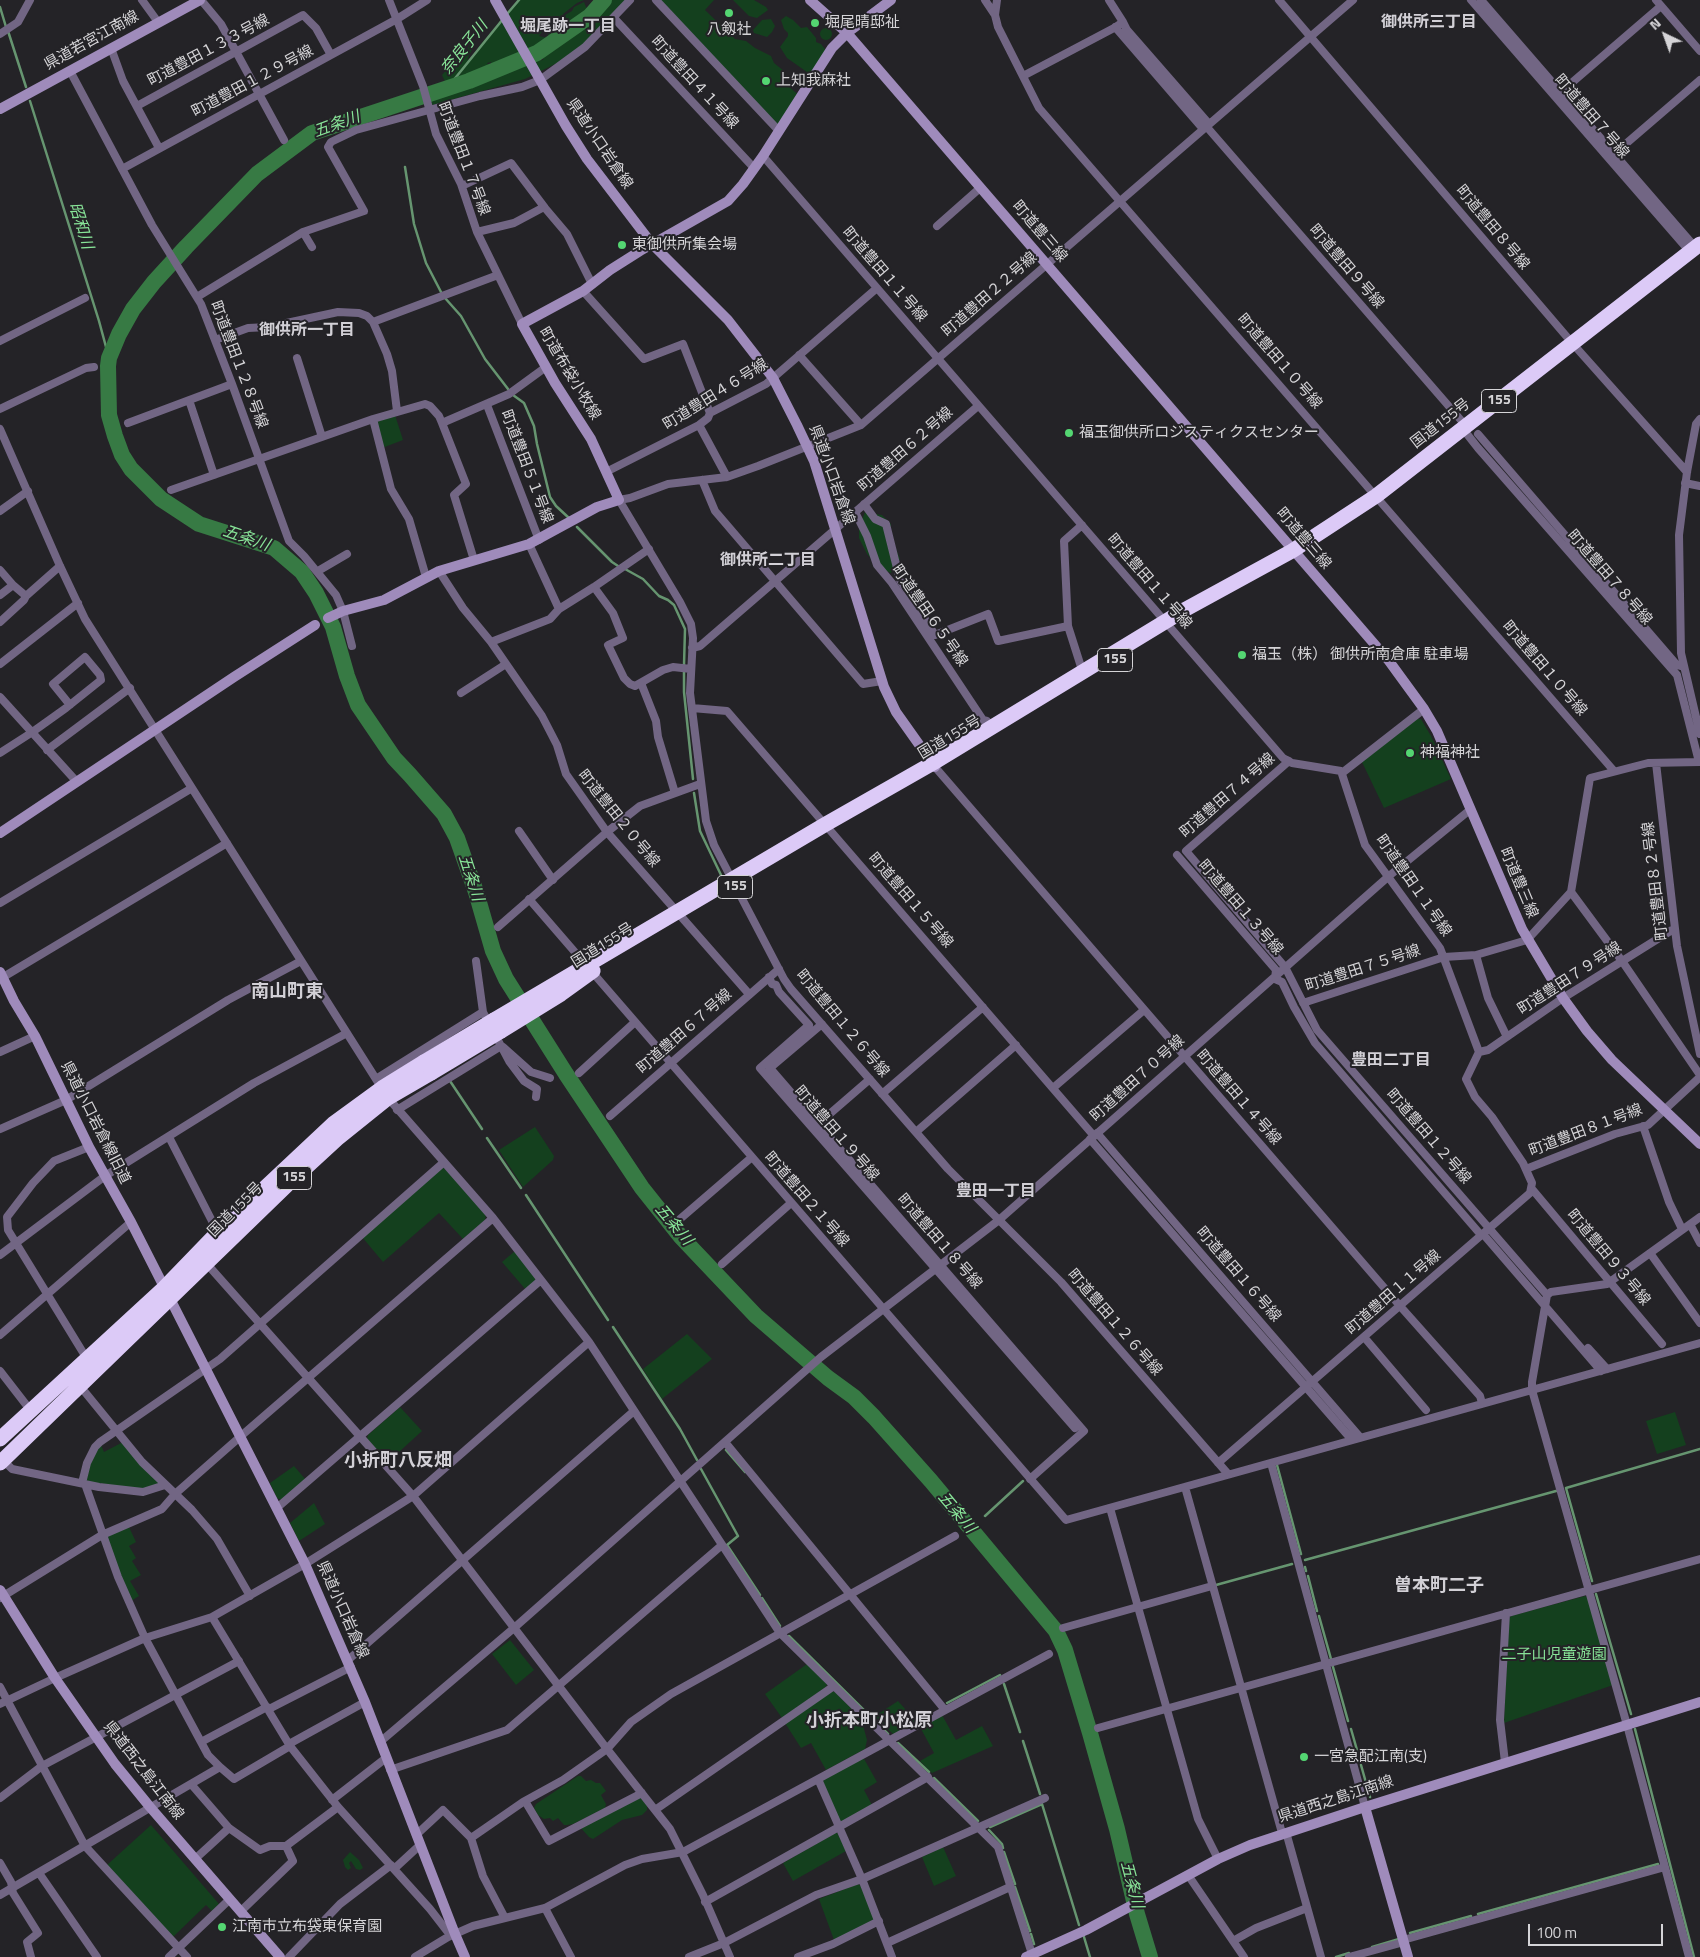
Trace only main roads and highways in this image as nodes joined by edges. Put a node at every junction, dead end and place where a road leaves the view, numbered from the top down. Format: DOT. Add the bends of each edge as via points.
graph roads {
  1 [pos="1695,248"];
  2 [pos="1168,625"];
  3 [pos="934,765"];
  4 [pos="386,1094"];
  5 [pos="167,1294"];
  6 [pos="0,1439"];
  7 [pos="2,1462"];
  1 -- 2 [label="highway, 国道155号 / 155" via="1469,430 1292,551 1186,609"];
  2 -- 3 [label="highway, 国道155号 / 155"];
  2 -- 3 [label="highway, 国道155号 / 155"];
  3 -- 4 [label="highway, 国道155号 / 155, bridge" via="588,968 562,994 534,1003"];
  4 -- 5 [label="highway, 国道155号 / 155" via="207,1264"];
  4 -- 5 [label="highway, 国道155号 / 155" via="334,1123 221,1229"];
  5 -- 6 [label="highway, 国道155号 / 155" via="87,1359"];
  5 -- 7 [label="highway, 国道155号 / 155"];
}
